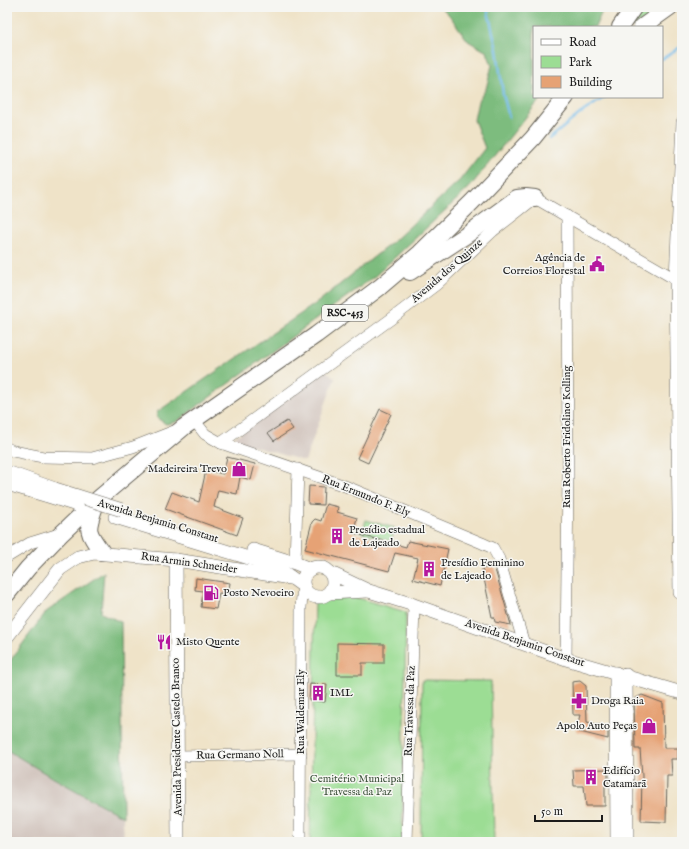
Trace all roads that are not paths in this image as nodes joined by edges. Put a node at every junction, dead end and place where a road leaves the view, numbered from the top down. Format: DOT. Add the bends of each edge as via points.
graph roads {
  1 [pos="619,7"];
  2 [pos="634,7"];
  3 [pos="670,7"];
  4 [pos="619,26"];
  5 [pos="620,26"];
  6 [pos="643,26"];
  7 [pos="565,98"];
  8 [pos="682,122"];
  9 [pos="681,158"];
  10 [pos="535,198"];
  11 [pos="567,216"];
  12 [pos="679,281"];
  13 [pos="380,287"];
  14 [pos="189,423"];
  15 [pos="221,443"];
  16 [pos="7,448"];
  17 [pos="680,468"];
  18 [pos="298,469"];
  19 [pos="7,472"];
  20 [pos="7,484"];
  21 [pos="51,492"];
  22 [pos="97,500"];
  23 [pos="118,514"];
  24 [pos="61,534"];
  25 [pos="102,552"];
  26 [pos="7,557"];
  27 [pos="180,561"];
  28 [pos="295,563"];
  29 [pos="310,569"];
  30 [pos="331,573"];
  31 [pos="290,578"];
  32 [pos="303,586"];
  33 [pos="369,591"];
  34 [pos="329,593"];
  35 [pos="680,593"];
  36 [pos="7,594"];
  37 [pos="414,605"];
  38 [pos="7,637"];
  39 [pos="524,644"];
  40 [pos="566,659"];
  41 [pos="621,674"];
  42 [pos="682,692"];
  43 [pos="301,754"];
  44 [pos="182,756"];
  45 [pos="622,785"];
  46 [pos="178,842"];
  47 [pos="187,842"];
  48 [pos="300,842"];
  49 [pos="407,842"];
  50 [pos="617,842"];
  51 [pos="627,842"];
  1 -- 4 [label="highway"];
  2 -- 5 [label="highway"];
  3 -- 6 [label="highway"];
  7 -- 13 [label="highway, RSC-453" via="472,202"];
  8 -- 9 [label="street"];
  9 -- 12 [label="street"];
  10 -- 11 [label="street"];
  10 -- 13 [label="highway" via="517,198 406,275"];
  10 -- 15 [label="street, Avenida dos Quinze" via="493,231 437,284"];
  11 -- 12 [label="street"];
  11 -- 40 [label="street, Rua Roberto Fridolino Kolling"];
  12 -- 17 [label="street"];
  13 -- 14 [label="highway, RSC-453"];
  14 -- 15 [label="street, Rua Ermundo F. Ely"];
  14 -- 16 [label="street" via="133,447 92,458 43,457"];
  14 -- 22 [label="highway, RSC-453"];
  15 -- 18 [label="street, Rua Ermundo F. Ely"];
  17 -- 35 [label="street"];
  18 -- 28 [label="street"];
  18 -- 39 [label="street, Rua Ermundo F. Ely" via="493,548 500,559"];
  19 -- 21 [label="main road, Avenida Benjamin Constant"];
  20 -- 21 [label="main road, Avenida Benjamin Constant"];
  21 -- 23 [label="main road, Avenida Benjamin Constant, bridge"];
  22 -- 24 [label="highway, RSC-453"];
  22 -- 25 [label="highway" via="88,524 91,536"];
  23 -- 28 [label="main road, Avenida Benjamin Constant"];
  23 -- 31 [label="main road, Avenida Benjamin Constant" via="265,563 278,568"];
  24 -- 26 [label="street" via="30,543"];
  24 -- 36 [label="highway, RSC-453"];
  25 -- 27 [label="main road, Rua Armin Schneider"];
  25 -- 38 [label="main road, Rua Armin Schneider" via="78,557 60,569"];
  27 -- 31 [label="main road, Rua Armin Schneider"];
  27 -- 44 [label="main road, Avenida Presidente Castelo Branco"];
  28 -- 29 [label="main road, Avenida Benjamin Constant"];
  29 -- 30 [label="main road" via="322,567"];
  29 -- 32 [label="main road" via="305,574"];
  30 -- 33 [label="main road, Avenida Benjamin Constant"];
  30 -- 34 [label="main road" via="334,581"];
  31 -- 32 [label="main road, Avenida Benjamin Constant"];
  32 -- 34 [label="main road" via="311,596 318,597"];
  32 -- 43 [label="street, Rua Waldemar Ely"];
  33 -- 34 [label="main road, Avenida Benjamin Constant"];
  33 -- 37 [label="main road, Avenida Benjamin Constant"];
  37 -- 39 [label="main road, Avenida Benjamin Constant"];
  37 -- 49 [label="street, Rua Travessa da Paz"];
  39 -- 40 [label="main road, Avenida Benjamin Constant"];
  40 -- 41 [label="main road, Avenida Benjamin Constant"];
  41 -- 42 [label="main road, Avenida Benjamin Constant"];
  41 -- 45 [label="main road"];
  43 -- 44 [label="street, Rua Germano Noll"];
  43 -- 48 [label="street, Rua Waldemar Ely"];
  44 -- 46 [label="main road, Avenida Presidente Castelo Branco"];
  44 -- 47 [label="main road, Avenida Presidente Castelo Branco"];
  45 -- 50 [label="main road"];
  45 -- 51 [label="main road"];
}
